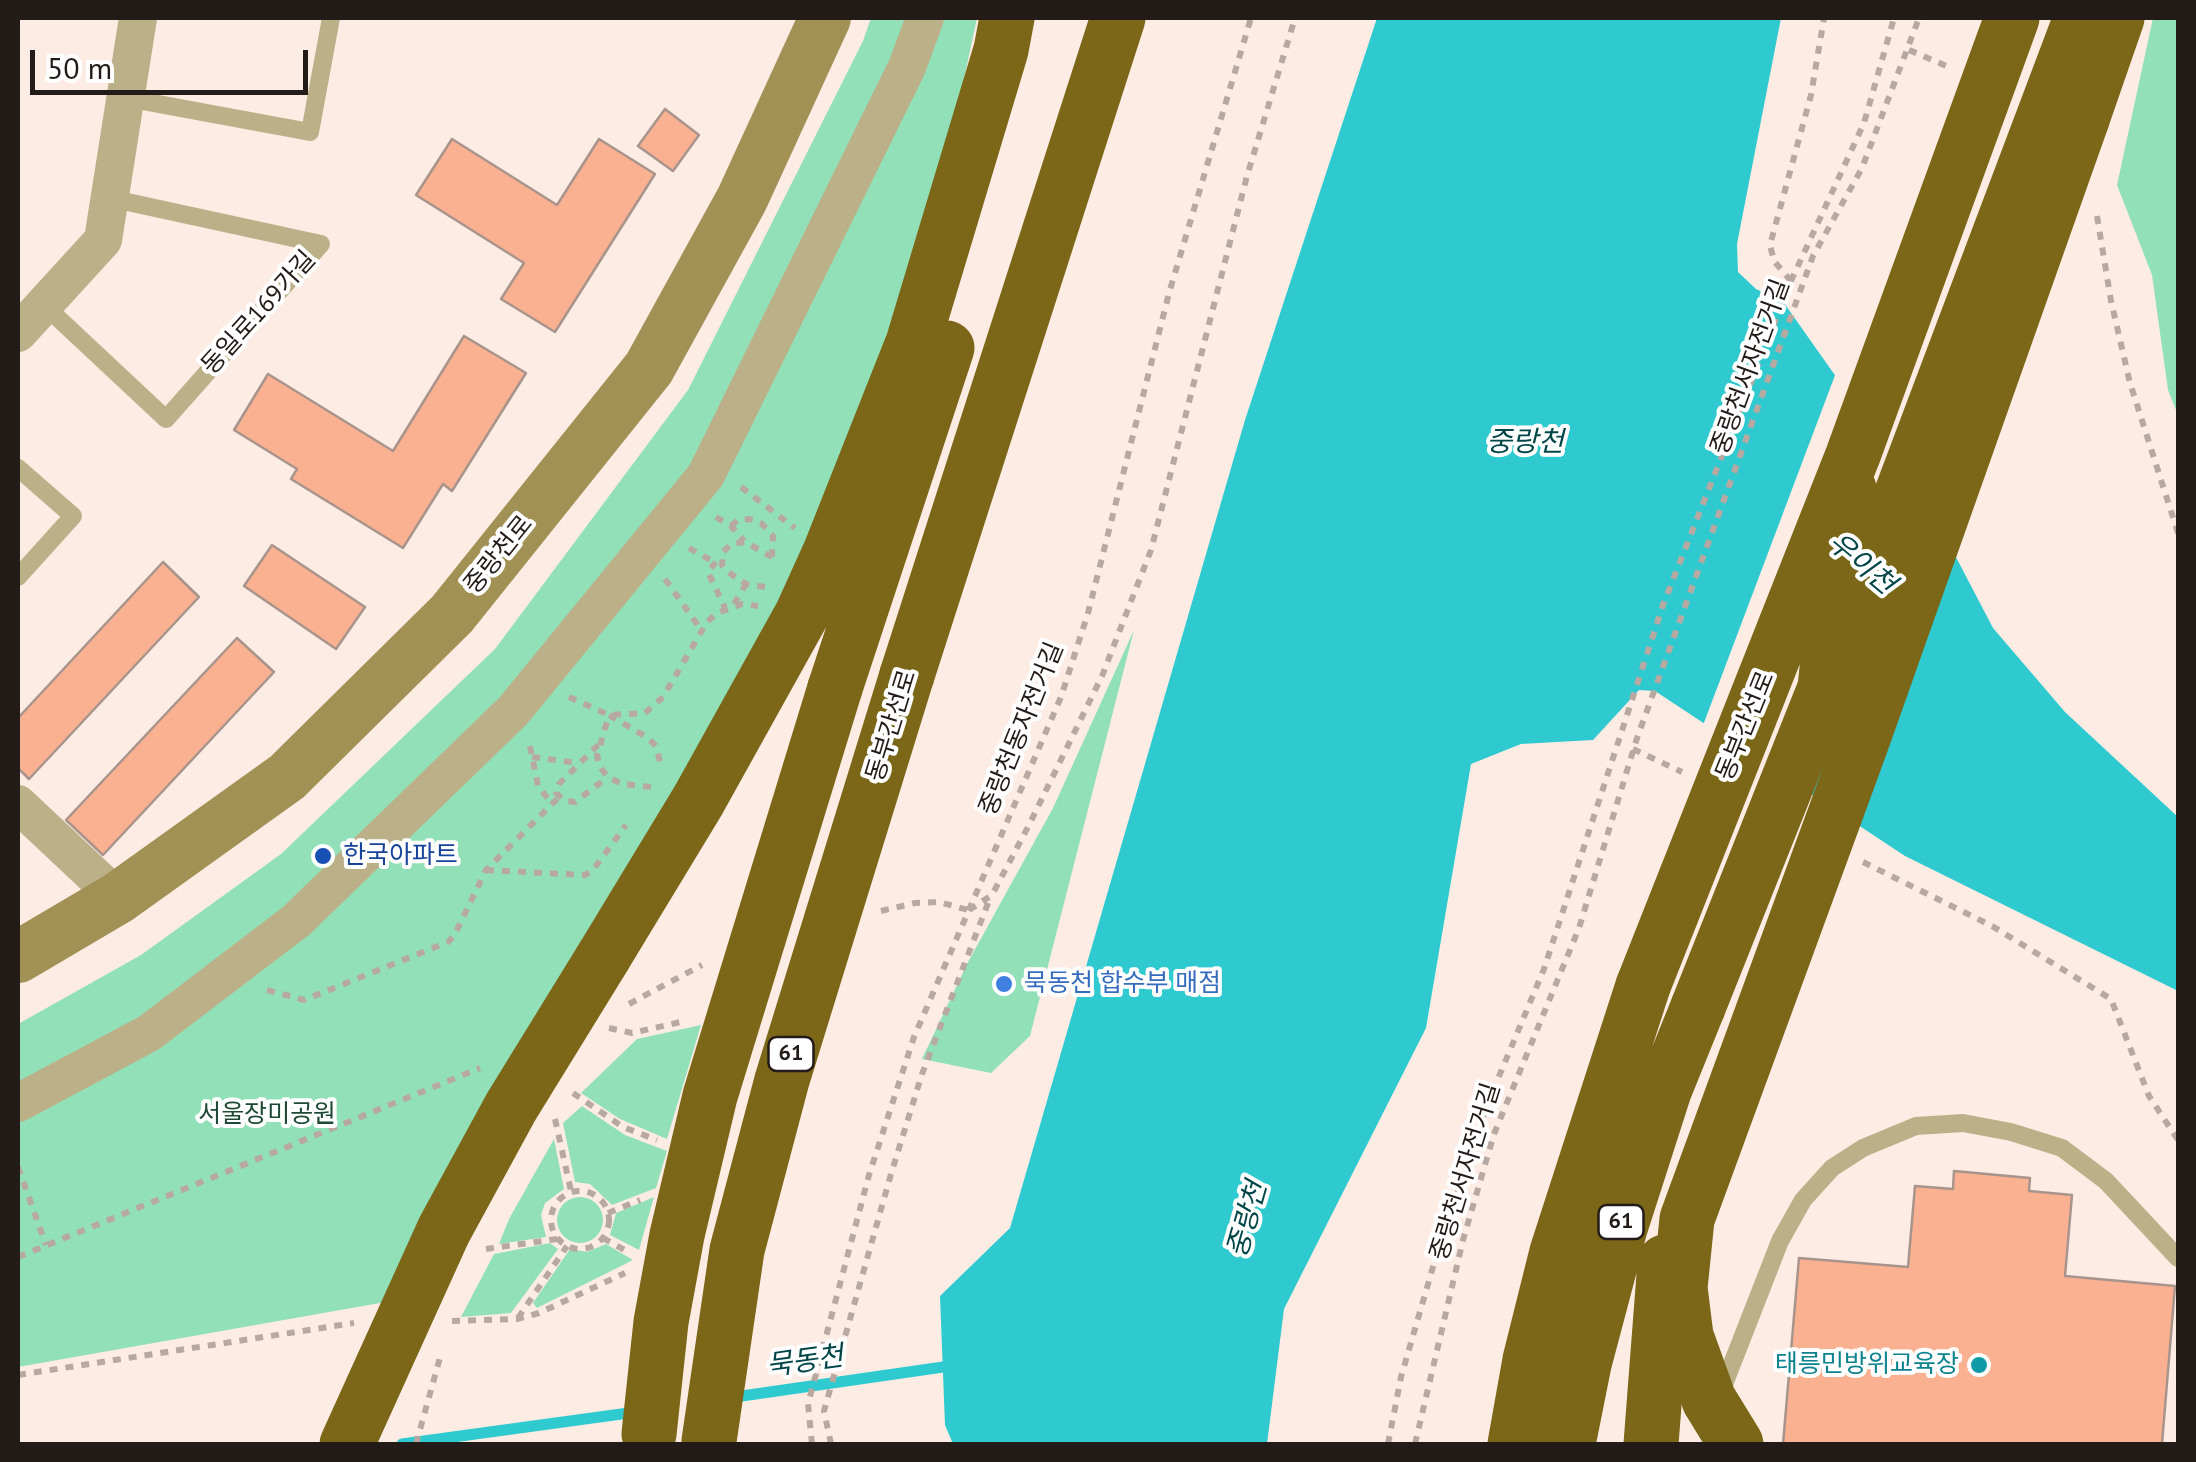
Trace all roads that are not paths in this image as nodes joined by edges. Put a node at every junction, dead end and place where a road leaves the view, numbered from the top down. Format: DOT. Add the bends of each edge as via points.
graph roads {
  1 [pos="138,18"];
  2 [pos="331,18"];
  3 [pos="825,18"];
  4 [pos="925,18"];
  5 [pos="1118,18"];
  6 [pos="2012,18"];
  7 [pos="2081,18"];
  8 [pos="2116,18"];
  9 [pos="1004,34"];
  10 [pos="126,98"];
  11 [pos="109,198"];
  12 [pos="43,304"];
  13 [pos="18,333"];
  14 [pos="1853,455"];
  15 [pos="18,468"];
  16 [pos="18,576"];
  17 [pos="1825,688"];
  18 [pos="18,804"];
  19 [pos="118,898"];
  20 [pos="18,956"];
  21 [pos="1698,1007"];
  22 [pos="18,1104"];
  23 [pos="2178,1258"];
  24 [pos="1723,1436"];
  25 [pos="648,1439"];
  26 [pos="709,1442"];
  27 [pos="347,1444"];
  28 [pos="1515,1444"];
  29 [pos="1568,1444"];
  30 [pos="1650,1444"];
  1 -- 10 [label="street"];
  2 -- 10 [label="lane" via="310,132"];
  3 -- 19 [label="main road, 중랑천로" via="742,200 649,368 452,614 287,776"];
  4 -- 22 [label="street" via="706,475 513,712 296,921 148,1034"];
  5 -- 26 [label="highway, 동부간선로 / 61, bridge" via="782,1080 737,1250"];
  6 -- 14 [label="highway, 동부간선로 / 61, bridge"];
  7 -- 17 [label="highway, bridge"];
  8 -- 24 [label="highway, bridge" via="1687,1218 1680,1278 1686,1336"];
  9 -- 25 [label="highway, bridge" via="947,350 710,1096 661,1322"];
  9 -- 27 [label="highway, bridge" via="913,343 802,614 698,801 511,1107 444,1230"];
  10 -- 11 [label="street"];
  11 -- 12 [label="street" via="102,240"];
  11 -- 12 [label="lane, 동일로169가길" via="320,244 166,419"];
  12 -- 13 [label="street"];
  14 -- 17 [label="highway, bridge"];
  14 -- 28 [label="highway, 동부간선로 / 61, bridge" via="1644,986 1557,1252"];
  15 -- 16 [label="lane" via="73,516"];
  17 -- 21 [label="highway, bridge"];
  18 -- 19 [label="street"];
  19 -- 20 [label="main road, 중랑천로"];
  21 -- 29 [label="highway, 61" via="1620,1228"];
  21 -- 30 [label="highway" via="1686,1149 1665,1254"];
  23 -- 24 [label="lane" via="2106,1181 2062,1148 1962,1123 1916,1126 1832,1168 1803,1200 1730,1365"];
}
